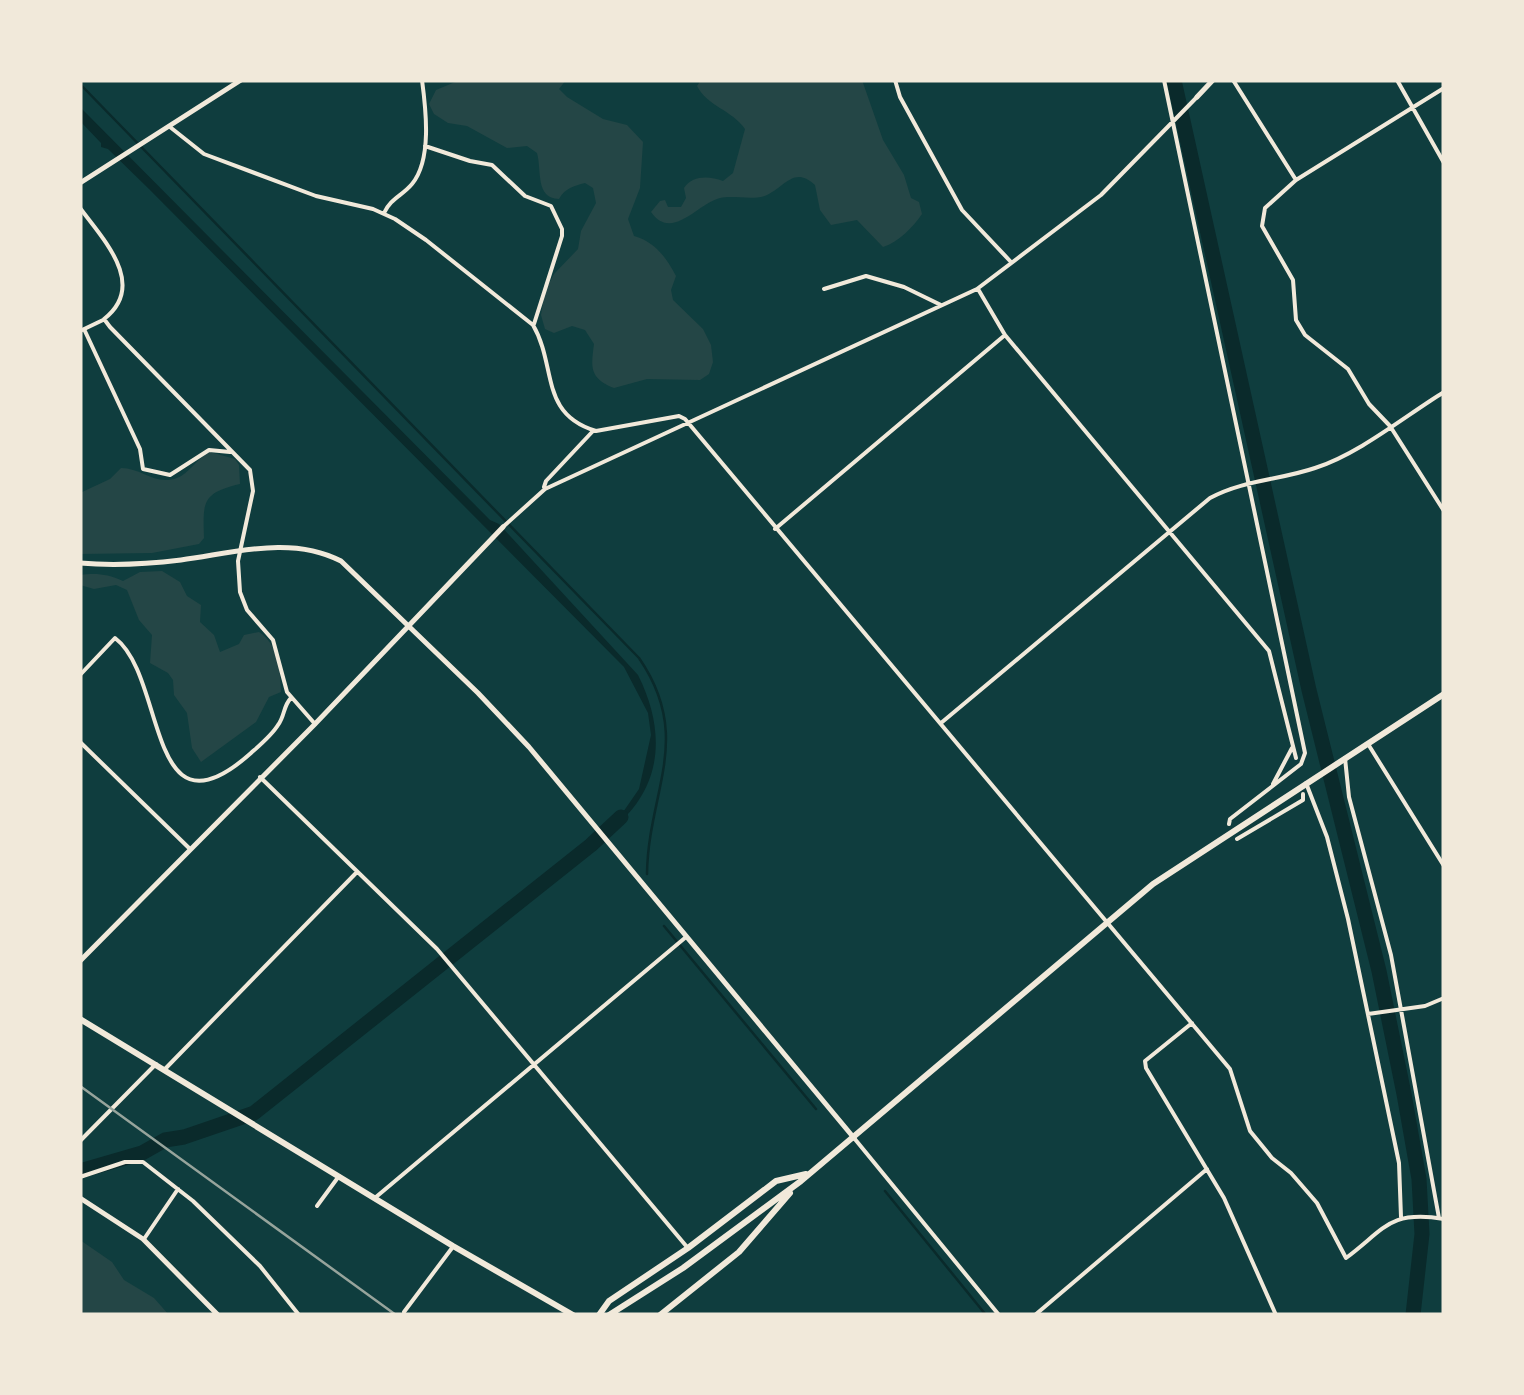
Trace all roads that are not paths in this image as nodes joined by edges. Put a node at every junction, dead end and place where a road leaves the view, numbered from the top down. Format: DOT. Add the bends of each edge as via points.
graph roads {
  1 [pos="241,80"];
  2 [pos="422,80"];
  3 [pos="895,80"];
  4 [pos="1164,80"];
  5 [pos="1214,80"];
  6 [pos="1232,80"];
  7 [pos="1397,80"];
  8 [pos="1444,88"];
  9 [pos="1198,97"];
  10 [pos="1414,107"];
  11 [pos="1175,120"];
  12 [pos="169,126"];
  13 [pos="424,146"];
  14 [pos="1444,162"];
  15 [pos="1296,180"];
  16 [pos="80,183"];
  17 [pos="80,208"];
  18 [pos="384,213"];
  19 [pos="1011,262"];
  20 [pos="824,288"];
  21 [pos="977,288"];
  22 [pos="941,306"];
  23 [pos="104,319"];
  24 [pos="533,325"];
  25 [pos="82,330"];
  26 [pos="1005,335"];
  27 [pos="1444,392"];
  28 [pos="687,421"];
  29 [pos="1390,426"];
  30 [pos="593,431"];
  31 [pos="232,451"];
  32 [pos="1249,482"];
  33 [pos="545,488"];
  34 [pos="1444,512"];
  35 [pos="506,524"];
  36 [pos="775,529"];
  37 [pos="1169,532"];
  38 [pos="240,552"];
  39 [pos="80,564"];
  40 [pos="408,624"];
  41 [pos="80,675"];
  42 [pos="1444,694"];
  43 [pos="291,698"];
  44 [pos="315,724"];
  45 [pos="940,724"];
  46 [pos="80,742"];
  47 [pos="1292,743"];
  48 [pos="1368,744"];
  49 [pos="1296,758"];
  50 [pos="1342,760"];
  51 [pos="260,778"];
  52 [pos="1309,782"];
  53 [pos="1270,789"];
  54 [pos="1303,794"];
  55 [pos="1229,824"];
  56 [pos="1237,838"];
  57 [pos="190,849"];
  58 [pos="1444,866"];
  59 [pos="357,872"];
  60 [pos="1106,921"];
  61 [pos="686,937"];
  62 [pos="80,960"];
  63 [pos="1444,998"];
  64 [pos="1400,1008"];
  65 [pos="1370,1014"];
  66 [pos="80,1018"];
  67 [pos="1192,1024"];
  68 [pos="156,1064"];
  69 [pos="534,1065"];
  70 [pos="165,1069"];
  71 [pos="854,1138"];
  72 [pos="80,1141"];
  73 [pos="1208,1169"];
  74 [pos="810,1173"];
  75 [pos="80,1176"];
  76 [pos="339,1176"];
  77 [pos="800,1181"];
  78 [pos="178,1190"];
  79 [pos="80,1198"];
  80 [pos="376,1198"];
  81 [pos="316,1206"];
  82 [pos="1403,1218"];
  83 [pos="1439,1218"];
  84 [pos="143,1240"];
  85 [pos="453,1246"];
  86 [pos="688,1248"];
  87 [pos="404,1312"];
  88 [pos="218,1315"];
  89 [pos="299,1315"];
  90 [pos="573,1315"];
  91 [pos="599,1315"];
  92 [pos="608,1315"];
  93 [pos="660,1315"];
  94 [pos="999,1315"];
  95 [pos="1035,1315"];
  96 [pos="1276,1315"];
  1 -- 12 [label="street"];
  2 -- 13 [label="street"];
  3 -- 19 [label="street" via="962,210"];
  4 -- 11 [label="street"];
  5 -- 9 [label="street"];
  6 -- 15 [label="street"];
  7 -- 10 [label="street"];
  8 -- 10 [label="street"];
  9 -- 11 [label="street"];
  10 -- 14 [label="street"];
  10 -- 15 [label="street"];
  11 -- 19 [label="street" via="1094,200"];
  11 -- 32 [label="street"];
  12 -- 16 [label="street"];
  12 -- 18 [label="street" via="204,154 316,196"];
  13 -- 18 [label="street" via="414,182"];
  13 -- 24 [label="street" via="492,164 525,196 551,206 562,236"];
  15 -- 29 [label="street" via="1265,208 1262,226 1293,280 1296,320 1318,348 1340,360"];
  17 -- 23 [label="street" via="122,275 120,301"];
  18 -- 24 [label="street"];
  19 -- 21 [label="street"];
  20 -- 22 [label="street" via="866,276"];
  21 -- 22 [label="street"];
  21 -- 26 [label="street"];
  22 -- 28 [label="street"];
  23 -- 25 [label="street"];
  23 -- 31 [label="street"];
  24 -- 30 [label="street" via="558,405"];
  25 -- 31 [label="street" via="140,449 143,469 170,476 209,450"];
  26 -- 36 [label="street"];
  26 -- 37 [label="street"];
  27 -- 29 [label="street"];
  28 -- 30 [label="street" via="679,416"];
  28 -- 33 [label="street"];
  28 -- 36 [label="street"];
  29 -- 32 [label="street" via="1316,468"];
  29 -- 34 [label="street"];
  30 -- 33 [label="street"];
  31 -- 38 [label="street" via="253,482"];
  32 -- 37 [label="street" via="1210,498"];
  32 -- 53 [label="street" via="1305,753 1302,764"];
  33 -- 35 [label="street"];
  35 -- 40 [label="street"];
  36 -- 45 [label="street"];
  37 -- 45 [label="street"];
  37 -- 47 [label="street" via="1268,651"];
  38 -- 39 [label="street"];
  38 -- 40 [label="street" via="289,546 331,556"];
  38 -- 43 [label="street" via="246,610 273,640"];
  40 -- 44 [label="street"];
  40 -- 61 [label="street" via="504,720"];
  41 -- 43 [label="street" via="116,638 124,644 168,761 193,780 220,776 251,753 278,726"];
  42 -- 48 [label="main road"];
  43 -- 44 [label="street"];
  44 -- 51 [label="street"];
  45 -- 60 [label="street"];
  46 -- 57 [label="street"];
  47 -- 49 [label="street"];
  47 -- 53 [label="street"];
  48 -- 50 [label="main road"];
  48 -- 58 [label="street"];
  50 -- 52 [label="main road"];
  50 -- 64 [label="street"];
  51 -- 57 [label="street"];
  51 -- 59 [label="street"];
  52 -- 60 [label="main road" via="1192,856"];
  52 -- 65 [label="street"];
  53 -- 55 [label="street"];
  54 -- 56 [label="street"];
  57 -- 62 [label="street"];
  59 -- 69 [label="street" via="440,953"];
  59 -- 70 [label="street"];
  60 -- 67 [label="street"];
  60 -- 71 [label="main road"];
  61 -- 69 [label="street"];
  61 -- 71 [label="street"];
  63 -- 64 [label="street"];
  64 -- 65 [label="street"];
  64 -- 83 [label="street"];
  65 -- 82 [label="street"];
  66 -- 68 [label="main road"];
  67 -- 73 [label="street" via="1146,1068"];
  67 -- 82 [label="street" via="1230,1069 1250,1130 1317,1203 1346,1258 1383,1224"];
  68 -- 70 [label="main road"];
  68 -- 72 [label="street"];
  69 -- 80 [label="street"];
  69 -- 86 [label="street"];
  70 -- 76 [label="main road"];
  71 -- 74 [label="main road"];
  71 -- 94 [label="street"];
  73 -- 95 [label="street"];
  73 -- 96 [label="street"];
  74 -- 77 [label="main road"];
  74 -- 86 [label="main road" via="776,1181"];
  75 -- 78 [label="street" via="139,1161"];
  76 -- 80 [label="main road"];
  76 -- 81 [label="street"];
  77 -- 92 [label="main road"];
  77 -- 93 [label="main road" via="739,1252"];
  78 -- 84 [label="street"];
  78 -- 89 [label="street" via="260,1266"];
  79 -- 84 [label="street"];
  80 -- 85 [label="main road"];
  82 -- 83 [label="street"];
  84 -- 88 [label="street"];
  85 -- 87 [label="street"];
  85 -- 90 [label="main road"];
  86 -- 91 [label="main road" via="609,1300"];
}
